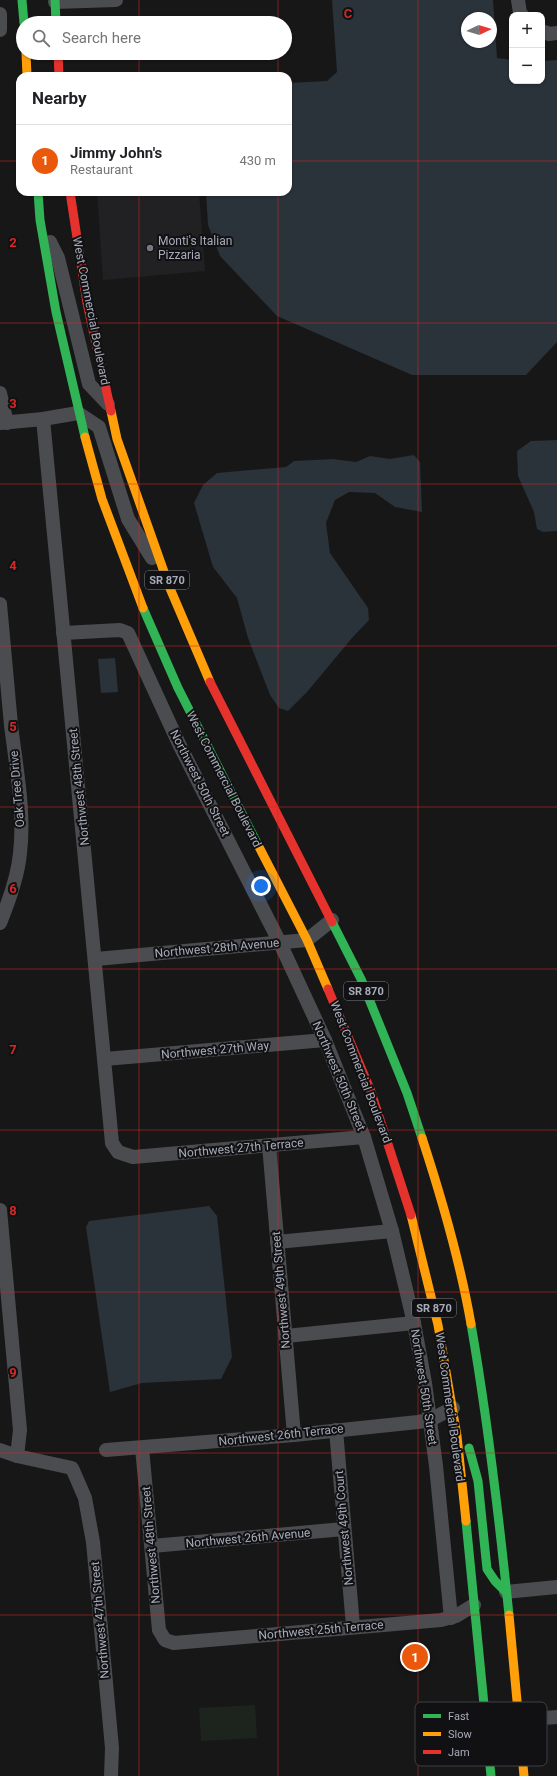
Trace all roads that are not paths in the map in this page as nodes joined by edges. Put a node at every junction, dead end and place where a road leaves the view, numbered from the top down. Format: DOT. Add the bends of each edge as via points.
graph roads {
  1 [pos="22,0"];
  2 [pos="116,0"];
  3 [pos="518,0"];
  4 [pos="55,1"];
  5 [pos="520,12"];
  6 [pos="0,14"];
  7 [pos="23,16"];
  8 [pos="56,16"];
  9 [pos="0,30"];
  10 [pos="545,32"];
  11 [pos="557,33"];
  12 [pos="26,60"];
  13 [pos="58,60"];
  14 [pos="27,72"];
  15 [pos="59,72"];
  16 [pos="38,196"];
  17 [pos="71,196"];
  18 [pos="40,220"];
  19 [pos="0,393"];
  20 [pos="110,406"];
  21 [pos="78,414"];
  22 [pos="43,419"];
  23 [pos="3,423"];
  24 [pos="169,586"];
  25 [pos="0,604"];
  26 [pos="63,633"];
  27 [pos="332,920"];
  28 [pos="0,923"];
  29 [pos="307,940"];
  30 [pos="280,942"];
  31 [pos="96,959"];
  32 [pos="325,1040"];
  33 [pos="105,1059"];
  34 [pos="364,1137"];
  35 [pos="269,1145"];
  36 [pos="118,1152"];
  37 [pos="0,1210"];
  38 [pos="392,1231"];
  39 [pos="277,1242"];
  40 [pos="4,1292"];
  41 [pos="414,1324"];
  42 [pos="286,1336"];
  43 [pos="453,1408"];
  44 [pos="430,1420"];
  45 [pos="336,1430"];
  46 [pos="294,1435"];
  47 [pos="142,1448"];
  48 [pos="0,1450"];
  49 [pos="106,1450"];
  50 [pos="17,1456"];
  51 [pos="344,1529"];
  52 [pos="152,1546"];
  53 [pos="557,1587"];
  54 [pos="506,1592"];
  55 [pos="474,1605"];
  56 [pos="451,1618"];
  57 [pos="353,1626"];
  58 [pos="165,1640"];
  59 [pos="483,1702"];
  60 [pos="517,1702"];
  61 [pos="557,1717"];
  62 [pos="547,1718"];
  63 [pos="489,1766"];
  64 [pos="523,1766"];
  65 [pos="111,1776"];
  66 [pos="490,1776"];
  67 [pos="524,1776"];
  1 -- 7 [label="highway"];
  2 -- 4 [label="street"];
  3 -- 5 [label="street"];
  4 -- 8 [label="highway"];
  6 -- 9 [label="street"];
  10 -- 11 [label="street"];
  12 -- 14 [label="highway"];
  13 -- 15 [label="highway"];
  16 -- 18 [label="highway, West Commercial Boulevard / SR 870"];
  17 -- 20 [label="highway, West Commercial Boulevard / SR 870" via="86,303"];
  18 -- 20 [label="street, West Commercial Boulevard" via="58,258 89,384"];
  18 -- 21 [label="highway, West Commercial Boulevard / SR 870"];
  19 -- 23 [label="street"];
  20 -- 24 [label="highway, West Commercial Boulevard / SR 870" via="117,439"];
  21 -- 22 [label="street"];
  21 -- 24 [label="street, West Commercial Boulevard" via="99,427 128,520"];
  21 -- 29 [label="highway, West Commercial Boulevard / SR 870" via="105,507 137,595 172,674"];
  22 -- 23 [label="street"];
  22 -- 26 [label="street, Northwest 48th Street"];
  24 -- 27 [label="highway, West Commercial Boulevard / SR 870" via="205,672"];
  25 -- 28 [label="street, Oak Tree Drive" via="21,824 20,855 12,890"];
  26 -- 30 [label="street, Northwest 50th Street" via="114,630 128,633 180,746"];
  26 -- 31 [label="street, Northwest 48th Street"];
  27 -- 29 [label="street"];
  27 -- 54 [label="highway, West Commercial Boulevard / SR 870" via="370,1000 407,1093 430,1160 450,1233 467,1303 485,1404"];
  29 -- 30 [label="street, Northwest 28th Avenue"];
  29 -- 43 [label="highway, West Commercial Boulevard / SR 870" via="359,1060 399,1172 438,1325"];
  30 -- 31 [label="street, Northwest 28th Avenue"];
  30 -- 32 [label="street, Northwest 50th Street"];
  31 -- 33 [label="street, Northwest 48th Street"];
  32 -- 33 [label="street, Northwest 27th Way"];
  32 -- 34 [label="street, Northwest 50th Street"];
  33 -- 36 [label="street, Northwest 48th Street" via="112,1142"];
  34 -- 35 [label="street, Northwest 27th Terrace"];
  34 -- 38 [label="street, Northwest 50th Street"];
  35 -- 36 [label="street, Northwest 27th Terrace" via="132,1157"];
  35 -- 39 [label="street, Northwest 49th Street"];
  37 -- 40 [label="street"];
  38 -- 39 [label="street"];
  38 -- 41 [label="street, Northwest 50th Street"];
  39 -- 42 [label="street, Northwest 49th Street"];
  40 -- 50 [label="street" via="20,1430"];
  41 -- 42 [label="street"];
  41 -- 44 [label="street, Northwest 50th Street"];
  42 -- 46 [label="street, Northwest 49th Street"];
  43 -- 44 [label="street, Northwest 26th Terrace"];
  43 -- 54 [label="highway" via="475,1467 488,1569"];
  43 -- 55 [label="highway, West Commercial Boulevard / SR 870"];
  44 -- 45 [label="street, Northwest 26th Terrace"];
  44 -- 56 [label="street, Northwest 50th Street"];
  45 -- 46 [label="street, Northwest 26th Terrace"];
  45 -- 51 [label="street, Northwest 49th Court"];
  46 -- 47 [label="street, Northwest 26th Terrace"];
  47 -- 49 [label="street, Northwest 26th Terrace"];
  47 -- 52 [label="street, Northwest 48th Street"];
  48 -- 50 [label="street"];
  50 -- 65 [label="street, Northwest 47th Street" via="72,1468 83,1490 92,1536 112,1748"];
  51 -- 52 [label="street, Northwest 26th Avenue"];
  51 -- 57 [label="street, Northwest 49th Court"];
  52 -- 58 [label="street, Northwest 48th Street" via="159,1630"];
  53 -- 54 [label="street"];
  54 -- 60 [label="highway, West Commercial Boulevard / SR 870"];
  55 -- 56 [label="street, Northwest 25th Terrace"];
  55 -- 59 [label="highway, West Commercial Boulevard / SR 870"];
  56 -- 57 [label="street, Northwest 25th Terrace"];
  57 -- 58 [label="street, Northwest 25th Terrace" via="174,1643"];
  61 -- 62 [label="street"];
  63 -- 66 [label="highway, West Commercial Boulevard / SR 870"];
  64 -- 67 [label="highway, West Commercial Boulevard / SR 870"];
}
